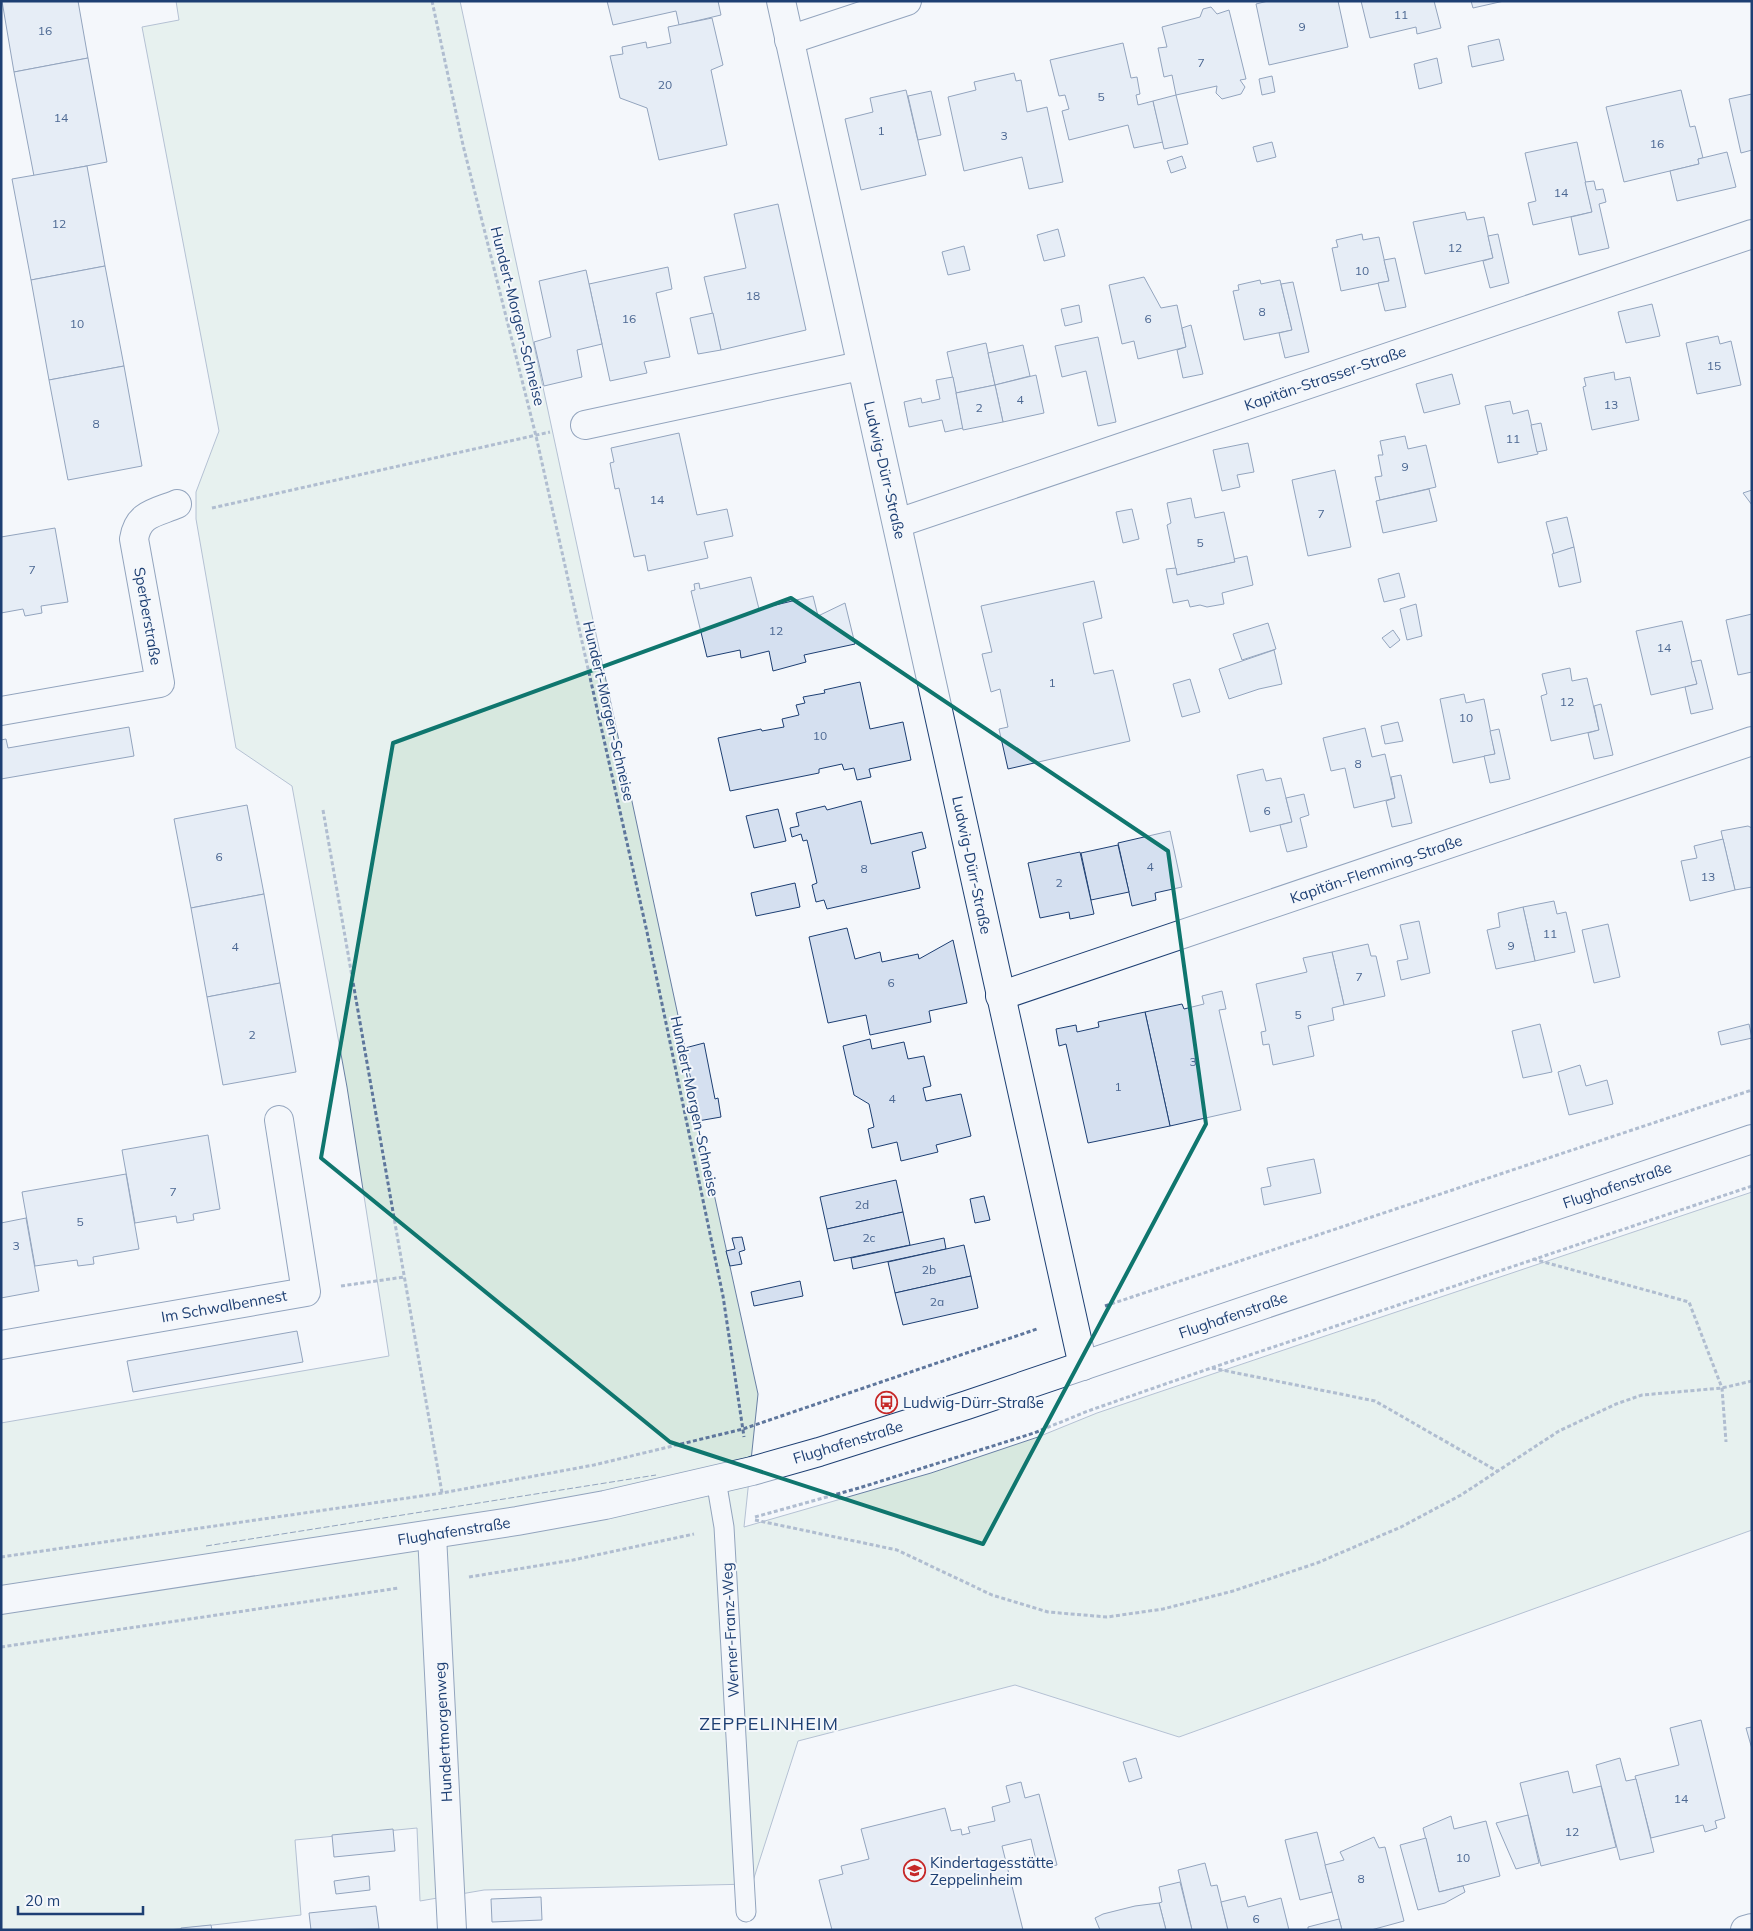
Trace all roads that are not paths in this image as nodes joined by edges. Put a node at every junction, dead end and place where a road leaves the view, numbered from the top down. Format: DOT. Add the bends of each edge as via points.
graph roads {
  1 [pos="781,1"];
  2 [pos="906,1"];
  3 [pos="789,40"];
  4 [pos="1752,234"];
  5 [pos="860,366"];
  6 [pos="585,425"];
  7 [pos="178,504"];
  8 [pos="898,523"];
  9 [pos="1,711"];
  10 [pos="1752,742"];
  11 [pos="1000,996"];
  12 [pos="279,1120"];
  13 [pos="1752,1140"];
  14 [pos="1,1345"];
  15 [pos="1082,1366"];
  16 [pos="716,1480"];
  17 [pos="432,1535"];
  18 [pos="1,1600"];
  19 [pos="746,1912"];
  20 [pos="1752,1928"];
  21 [pos="452,1930"];
  22 [pos="1745,1930"];
  1 -- 3 [label="street, Ludwig-Dürr-Straße"];
  2 -- 3 [label="street"];
  3 -- 5 [label="street, Ludwig-Dürr-Straße"];
  4 -- 8 [label="street, Kapitän-Strasser-Straße"];
  5 -- 6 [label="street"];
  5 -- 8 [label="street, Ludwig-Dürr-Straße"];
  7 -- 9 [label="street, Sperberstraße" via="141,520 134,539 160,683"];
  8 -- 11 [label="street, Ludwig-Dürr-Straße"];
  10 -- 11 [label="street, Kapitän-Flemming-Straße"];
  11 -- 15 [label="street, Ludwig-Dürr-Straße"];
  12 -- 14 [label="street, Im Schwalbennest" via="306,1292"];
  13 -- 15 [label="street, Flughafenstraße"];
  15 -- 16 [label="street, Flughafenstraße" via="818,1452"];
  16 -- 17 [label="street, Flughafenstraße" via="605,1505"];
  16 -- 19 [label="lane, Werner-Franz-Weg" via="724,1527"];
  17 -- 18 [label="street, Flughafenstraße"];
  17 -- 21 [label="street, Hundertmorgenweg"];
  20 -- 22 [label="street"];
}
